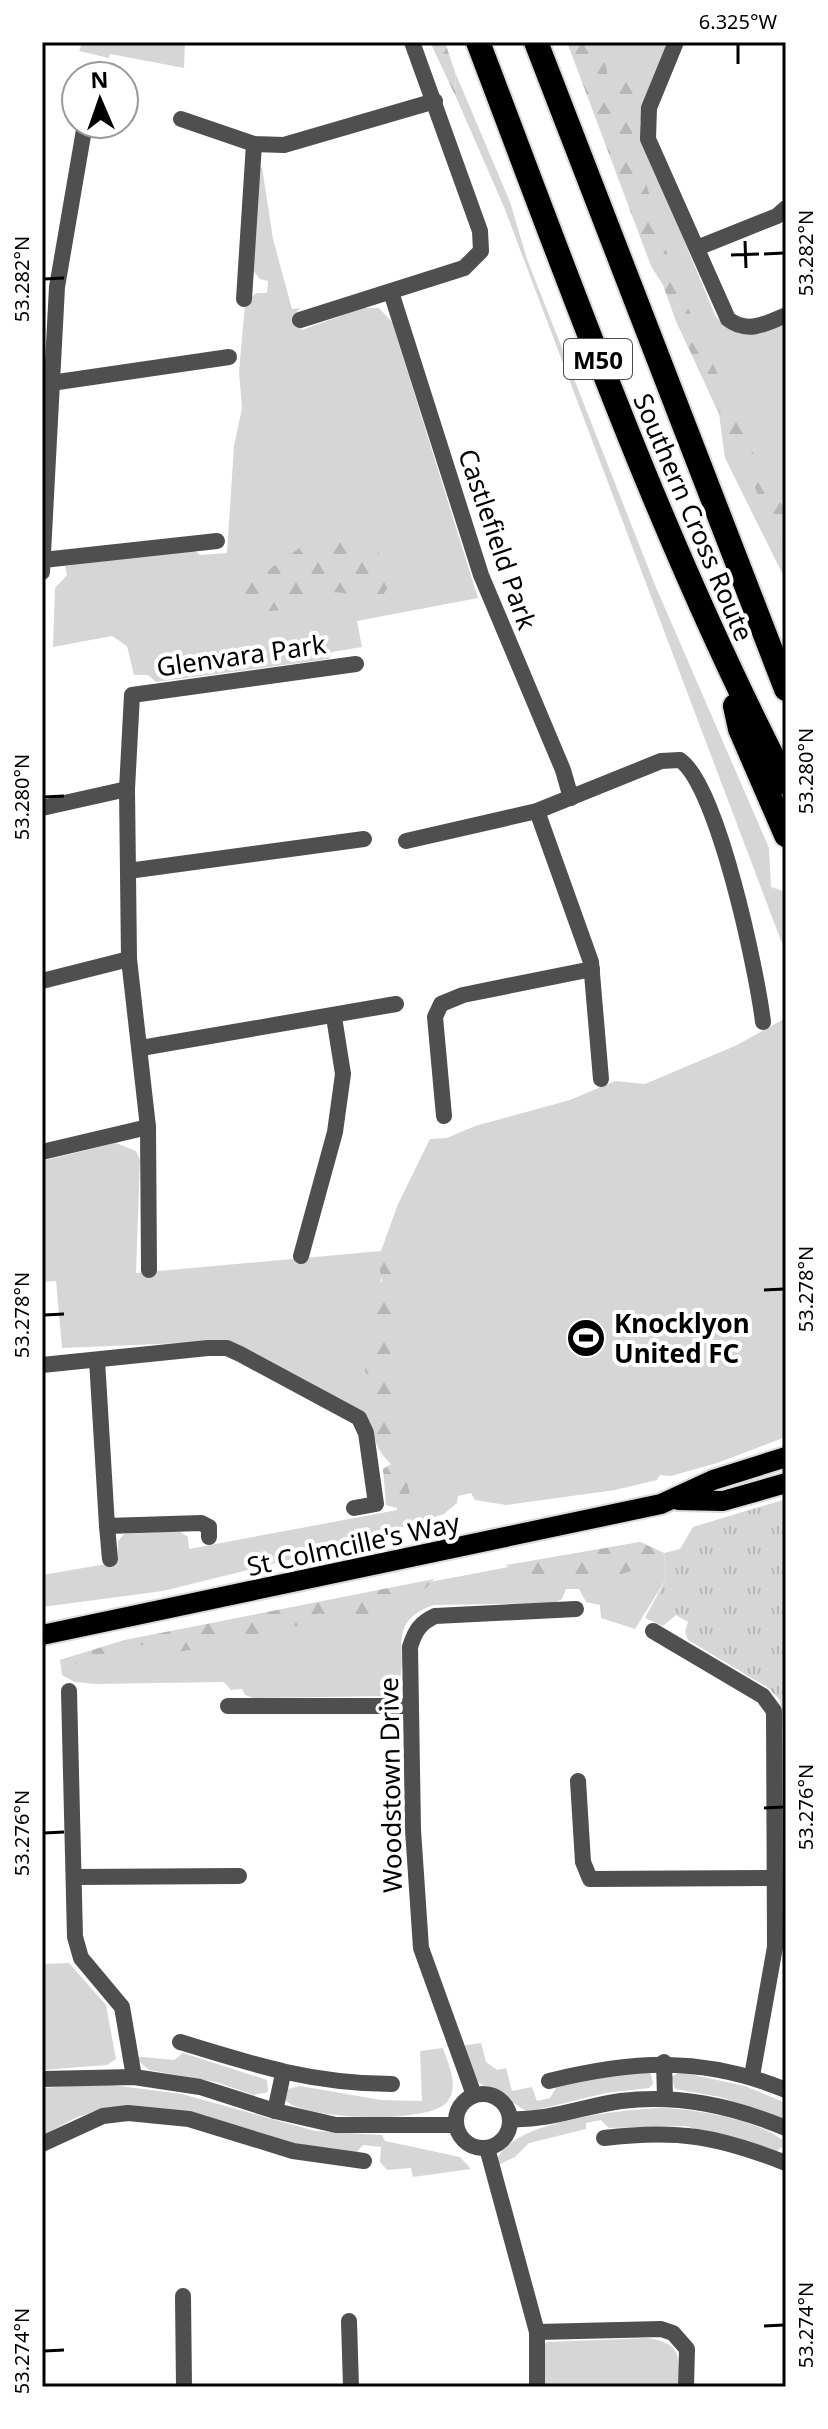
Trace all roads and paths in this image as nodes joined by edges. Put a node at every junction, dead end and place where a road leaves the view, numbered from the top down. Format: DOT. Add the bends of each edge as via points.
graph roads {
  1 [pos="412,42"];
  2 [pos="478,42"];
  3 [pos="536,42"];
  4 [pos="676,42"];
  5 [pos="435,101"];
  6 [pos="181,119"];
  7 [pos="82,140"];
  8 [pos="254,144"];
  9 [pos="786,208"];
  10 [pos="697,248"];
  11 [pos="50,286"];
  12 [pos="391,292"];
  13 [pos="244,299"];
  14 [pos="786,315"];
  15 [pos="300,320"];
  16 [pos="229,357"];
  17 [pos="51,383"];
  18 [pos="44,460"];
  19 [pos="717,517"];
  20 [pos="217,541"];
  21 [pos="43,560"];
  22 [pos="42,572"];
  23 [pos="786,646"];
  24 [pos="356,664"];
  25 [pos="729,672"];
  26 [pos="786,689"];
  27 [pos="786,783"];
  28 [pos="127,789"];
  29 [pos="571,798"];
  30 [pos="42,808"];
  31 [pos="537,811"];
  32 [pos="786,835"];
  33 [pos="364,839"];
  34 [pos="406,841"];
  35 [pos="128,871"];
  36 [pos="129,959"];
  37 [pos="592,969"];
  38 [pos="42,981"];
  39 [pos="396,1004"];
  40 [pos="334,1017"];
  41 [pos="763,1022"];
  42 [pos="141,1048"];
  43 [pos="601,1079"];
  44 [pos="444,1116"];
  45 [pos="148,1127"];
  46 [pos="42,1152"];
  47 [pos="301,1256"];
  48 [pos="149,1270"];
  49 [pos="97,1360"];
  50 [pos="42,1365"];
  51 [pos="786,1457"];
  52 [pos="786,1483"];
  53 [pos="674,1500"];
  54 [pos="354,1508"];
  55 [pos="107,1526"];
  56 [pos="209,1537"];
  57 [pos="110,1559"];
  58 [pos="576,1609"];
  59 [pos="653,1631"];
  60 [pos="42,1635"];
  61 [pos="69,1691"];
  62 [pos="228,1706"];
  63 [pos="411,1706"];
  64 [pos="578,1781"];
  65 [pos="239,1876"];
  66 [pos="75,1877"];
  67 [pos="774,1878"];
  68 [pos="180,2042"];
  69 [pos="664,2062"];
  70 [pos="283,2074"];
  71 [pos="752,2076"];
  72 [pos="134,2077"];
  73 [pos="42,2079"];
  74 [pos="549,2081"];
  75 [pos="392,2084"];
  76 [pos="786,2090"];
  77 [pos="474,2095"];
  78 [pos="665,2097"];
  79 [pos="275,2111"];
  80 [pos="511,2119"];
  81 [pos="456,2125"];
  82 [pos="786,2128"];
  83 [pos="604,2138"];
  84 [pos="42,2144"];
  85 [pos="487,2148"];
  86 [pos="364,2161"];
  87 [pos="786,2163"];
  88 [pos="183,2296"];
  89 [pos="349,2321"];
  90 [pos="537,2332"];
  91 [pos="184,2387"];
  92 [pos="351,2387"];
  93 [pos="537,2387"];
  94 [pos="686,2387"];
  1 -- 5 [label="street"];
  2 -- 25 [label="highway, Southern Cross Route / M50" via="629,440"];
  3 -- 19 [label="highway, Southern Cross Route / M50"];
  4 -- 10 [label="street" via="649,108 646,130"];
  5 -- 8 [label="street" via="298,142"];
  5 -- 12 [label="street" via="480,231 481,251 464,268"];
  6 -- 8 [label="street"];
  7 -- 11 [label="street"];
  8 -- 13 [label="street"];
  9 -- 10 [label="street"];
  10 -- 14 [label="street" via="721,308 736,325 754,327"];
  11 -- 17 [label="street"];
  12 -- 15 [label="street"];
  12 -- 29 [label="street, Castlefield Park" via="481,575"];
  16 -- 17 [label="street"];
  17 -- 18 [label="street"];
  18 -- 21 [label="street"];
  19 -- 23 [label="highway, M50"];
  19 -- 26 [label="highway, Southern Cross Route / M50"];
  20 -- 21 [label="street"];
  21 -- 22 [label="street"];
  24 -- 28 [label="street, Glenvara Park" via="132,695"];
  25 -- 27 [label="highway, Southern Cross Route / M50"];
  25 -- 32 [label="highway, M50" via="740,729"];
  28 -- 30 [label="street"];
  28 -- 35 [label="street, Glenvara Park"];
  29 -- 31 [label="street"];
  29 -- 41 [label="street" via="661,761 680,760 688,766 698,778 747,925"];
  31 -- 34 [label="street"];
  31 -- 37 [label="street"];
  33 -- 35 [label="street"];
  35 -- 36 [label="street, Glenvara Park"];
  36 -- 38 [label="street"];
  36 -- 42 [label="street, Glenvara Park"];
  37 -- 43 [label="street"];
  37 -- 44 [label="street" via="441,1004 435,1017"];
  39 -- 40 [label="street"];
  40 -- 42 [label="street"];
  40 -- 47 [label="street" via="343,1074 323,1185"];
  42 -- 45 [label="street, Glenvara Park"];
  45 -- 46 [label="street"];
  45 -- 48 [label="street, Glenvara Park"];
  49 -- 50 [label="street"];
  49 -- 54 [label="street" via="227,1348 339,1404 359,1418 371,1462 376,1504"];
  49 -- 55 [label="street"];
  51 -- 53 [label="main road, St Colmcille's Way" via="713,1480"];
  52 -- 53 [label="main road, St Colmcille's Way" via="723,1501"];
  53 -- 60 [label="main road, St Colmcille's Way"];
  55 -- 56 [label="street" via="201,1523 209,1527"];
  55 -- 57 [label="street"];
  58 -- 63 [label="street, Woodstown Drive" via="448,1614 423,1622 410,1647"];
  59 -- 67 [label="street" via="763,1696 774,1711"];
  61 -- 66 [label="street"];
  62 -- 63 [label="street"];
  63 -- 77 [label="street, Woodstown Drive" via="421,1948"];
  64 -- 67 [label="street" via="583,1862 590,1879"];
  65 -- 66 [label="street"];
  66 -- 72 [label="street" via="75,1937 81,1958 122,2007"];
  67 -- 71 [label="street" via="775,1947"];
  68 -- 70 [label="street"];
  69 -- 71 [label="street"];
  69 -- 74 [label="street"];
  69 -- 78 [label="street"];
  70 -- 75 [label="street" via="340,2084"];
  70 -- 79 [label="street"];
  71 -- 76 [label="street"];
  72 -- 73 [label="street"];
  72 -- 79 [label="street" via="200,2087"];
  77 -- 80 [label="street" via="498,2098"];
  77 -- 81 [label="street" via="460,2107"];
  78 -- 80 [label="street" via="533,2120"];
  78 -- 82 [label="street" via="715,2104"];
  79 -- 81 [label="street" via="336,2125"];
  80 -- 85 [label="street" via="507,2135"];
  81 -- 85 [label="street" via="470,2145"];
  83 -- 87 [label="street" via="679,2132"];
  84 -- 86 [label="street" via="103,2116 128,2113 189,2119 293,2151"];
  85 -- 90 [label="street"];
  88 -- 91 [label="street"];
  89 -- 92 [label="street"];
  90 -- 93 [label="street"];
  90 -- 94 [label="street" via="673,2333 687,2349"];
}
